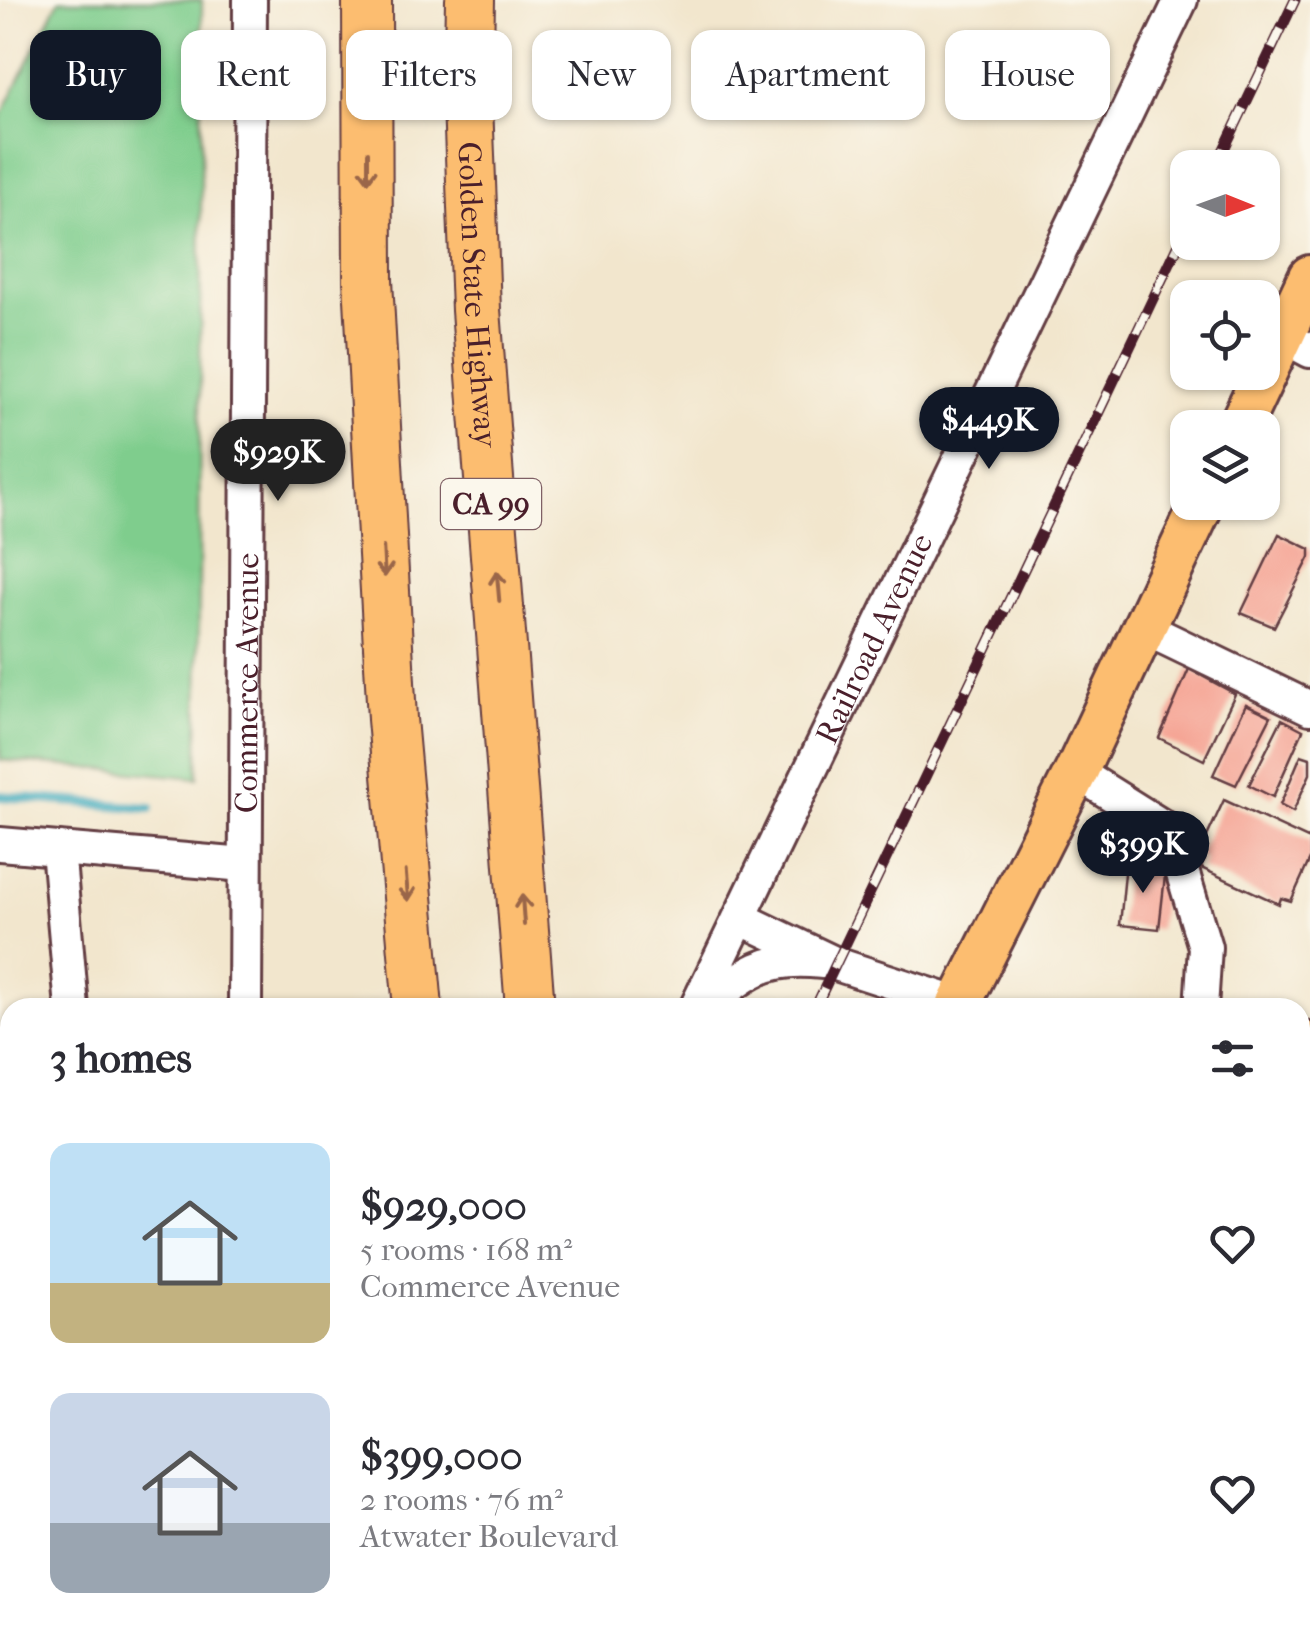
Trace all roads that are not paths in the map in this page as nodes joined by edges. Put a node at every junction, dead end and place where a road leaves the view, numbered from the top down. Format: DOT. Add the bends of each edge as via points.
graph roads {
  1 [pos="250,0"];
  2 [pos="367,0"];
  3 [pos="470,0"];
  4 [pos="1181,0"];
  5 [pos="1310,277"];
  6 [pos="1296,344"];
  7 [pos="1250,410"];
  8 [pos="1195,520"];
  9 [pos="1144,628"];
  10 [pos="1310,708"];
  11 [pos="1076,772"];
  12 [pos="0,844"];
  13 [pos="58,849"];
  14 [pos="245,865"];
  15 [pos="740,918"];
  16 [pos="836,964"];
  17 [pos="71,998"];
  18 [pos="245,998"];
  19 [pos="417,998"];
  20 [pos="529,998"];
  21 [pos="704,998"];
  22 [pos="714,998"];
  23 [pos="939,998"];
  24 [pos="967,998"];
  25 [pos="1202,998"];
  1 -- 14 [label="street, Commerce Avenue"];
  2 -- 19 [label="highway, one-way" via="368,280 392,720"];
  20 -- 3 [label="highway, Golden State Highway / CA 99, one-way" via="476,310"];
  4 -- 15 [label="street, Railroad Avenue"];
  5 -- 6 [label="main road"];
  6 -- 7 [label="main road"];
  8 -- 9 [label="main road"];
  9 -- 10 [label="street"];
  9 -- 11 [label="main road"];
  11 -- 24 [label="main road"];
  11 -- 25 [label="street" via="1170,830 1206,947"];
  12 -- 13 [label="street"];
  13 -- 14 [label="street"];
  13 -- 17 [label="street"];
  14 -- 18 [label="street, Commerce Avenue"];
  15 -- 16 [label="street"];
  15 -- 21 [label="street, Railroad Avenue"];
  16 -- 22 [label="street" via="771,962"];
  16 -- 23 [label="street"];
}
